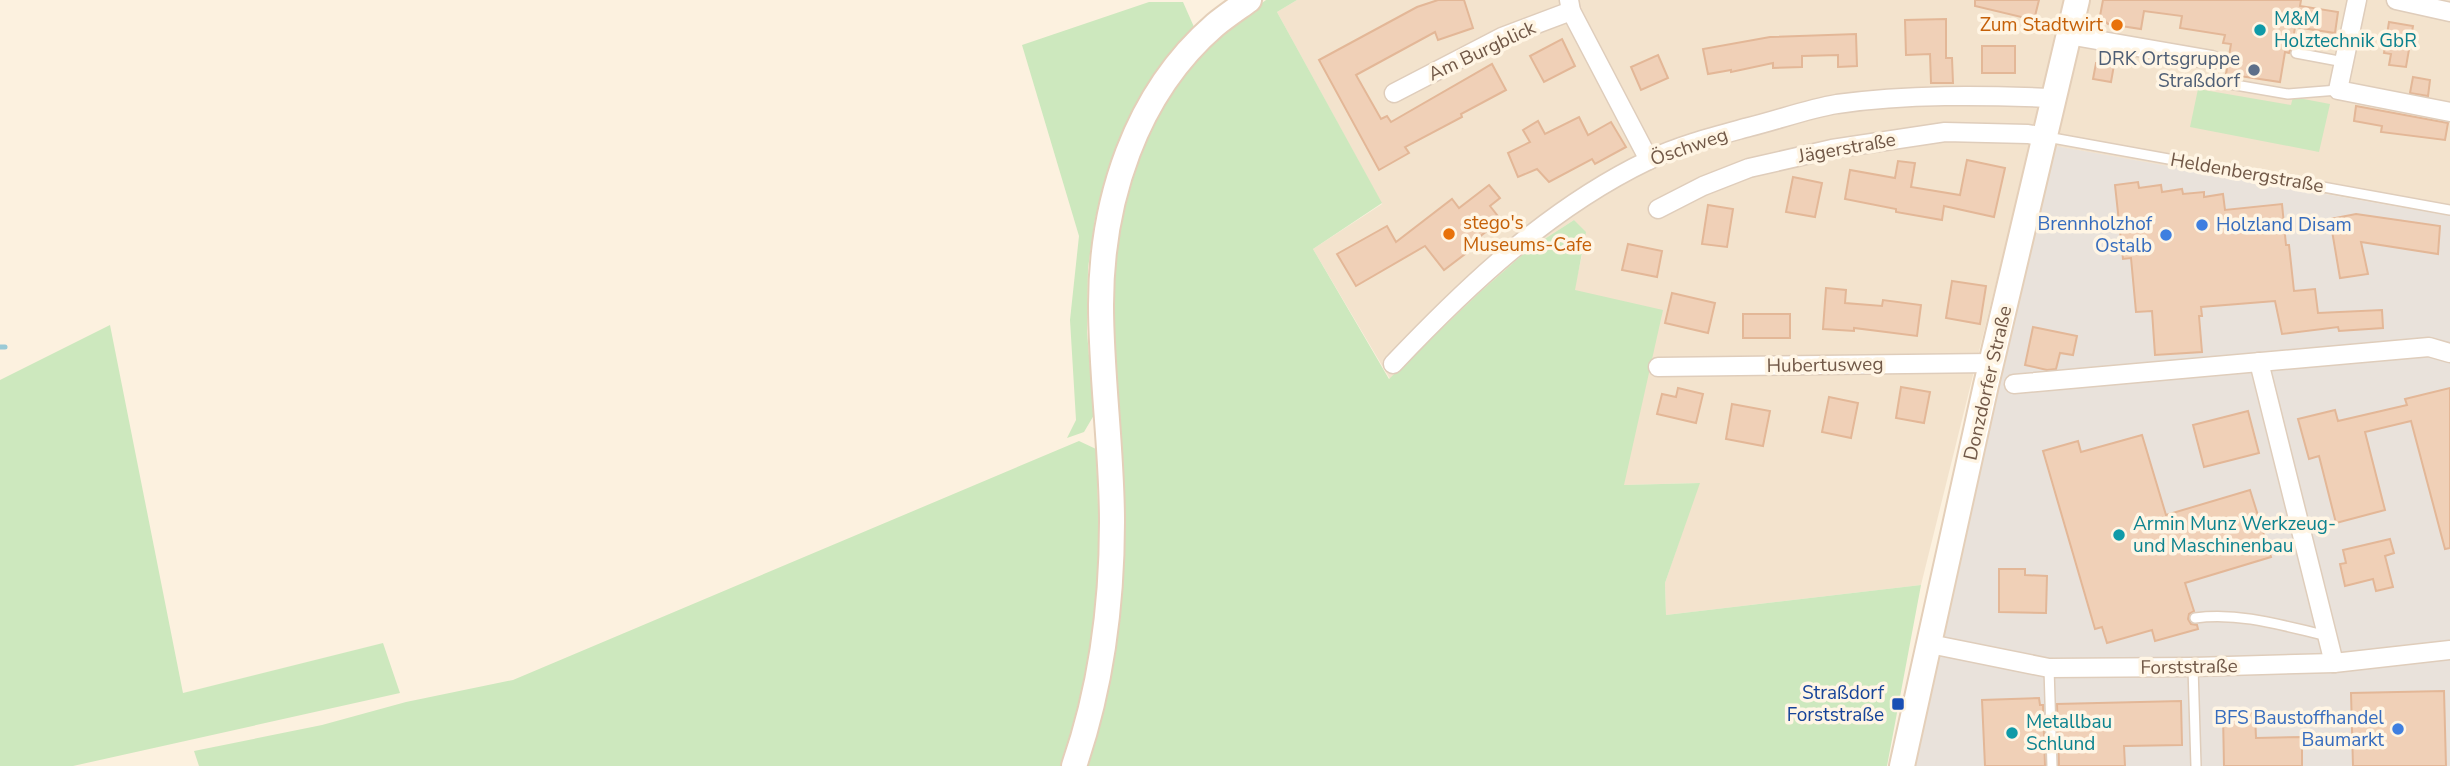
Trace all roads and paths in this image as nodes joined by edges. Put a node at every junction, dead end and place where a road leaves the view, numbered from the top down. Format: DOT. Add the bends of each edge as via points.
graph roads {
  1 [pos="1249,0"];
  2 [pos="2077,0"];
  3 [pos="2357,0"];
  4 [pos="2396,0"];
  5 [pos="1570,6"];
  6 [pos="2450,12"];
  7 [pos="2068,35"];
  8 [pos="2296,53"];
  9 [pos="2212,60"];
  10 [pos="2344,62"];
  11 [pos="2218,82"];
  12 [pos="2338,90"];
  13 [pos="1394,93"];
  14 [pos="2054,98"];
  15 [pos="2450,112"];
  16 [pos="2045,137"];
  17 [pos="1649,160"];
  18 [pos="1658,209"];
  19 [pos="2450,210"];
  20 [pos="2450,353"];
  21 [pos="2259,362"];
  22 [pos="1992,363"];
  23 [pos="1393,364"];
  24 [pos="1658,367"];
  25 [pos="2014,384"];
  26 [pos="2195,618"];
  27 [pos="2328,636"];
  28 [pos="1930,644"];
  29 [pos="2450,650"];
  30 [pos="2334,663"];
  31 [pos="2193,667"];
  32 [pos="2049,668"];
  33 [pos="1074,766"];
  34 [pos="1902,766"];
  35 [pos="2052,766"];
  36 [pos="2196,766"];
  1 -- 33 [label="main road" via="1215,25 1168,76 1129,149 1111,209 1101,302 1111,499 1110,584 1097,681"];
  2 -- 7 [label="main road, Donzdorfer Straße"];
  3 -- 10 [label="street"];
  4 -- 6 [label="street"];
  5 -- 13 [label="street, Am Burgblick"];
  5 -- 17 [label="street, Am Burgblick"];
  7 -- 9 [label="street"];
  7 -- 14 [label="main road, Donzdorfer Straße"];
  8 -- 10 [label="lane"];
  10 -- 12 [label="street"];
  11 -- 12 [label="lane" via="2288,94"];
  12 -- 15 [label="street"];
  14 -- 16 [label="main road, Donzdorfer Straße"];
  14 -- 17 [label="street, Öschweg" via="1888,99 1834,105 1711,137"];
  16 -- 18 [label="street, Jägerstraße" via="1945,132 1832,149 1749,168"];
  16 -- 19 [label="lane, Heldenbergstraße"];
  16 -- 22 [label="main road, Donzdorfer Straße"];
  17 -- 23 [label="street, Öschweg" via="1581,199 1488,268"];
  20 -- 21 [label="street" via="2430,347"];
  21 -- 25 [label="street"];
  21 -- 27 [label="street"];
  22 -- 24 [label="street, Hubertusweg"];
  22 -- 28 [label="main road, Donzdorfer Straße"];
  26 -- 27 [label="lane" via="2231,616"];
  27 -- 30 [label="street"];
  28 -- 32 [label="street, Forststraße"];
  28 -- 34 [label="main road, Donzdorfer Straße"];
  29 -- 30 [label="street, Forststraße"];
  30 -- 31 [label="street, Forststraße"];
  31 -- 32 [label="street, Forststraße"];
  31 -- 36 [label="lane"];
  32 -- 35 [label="lane"];
}
